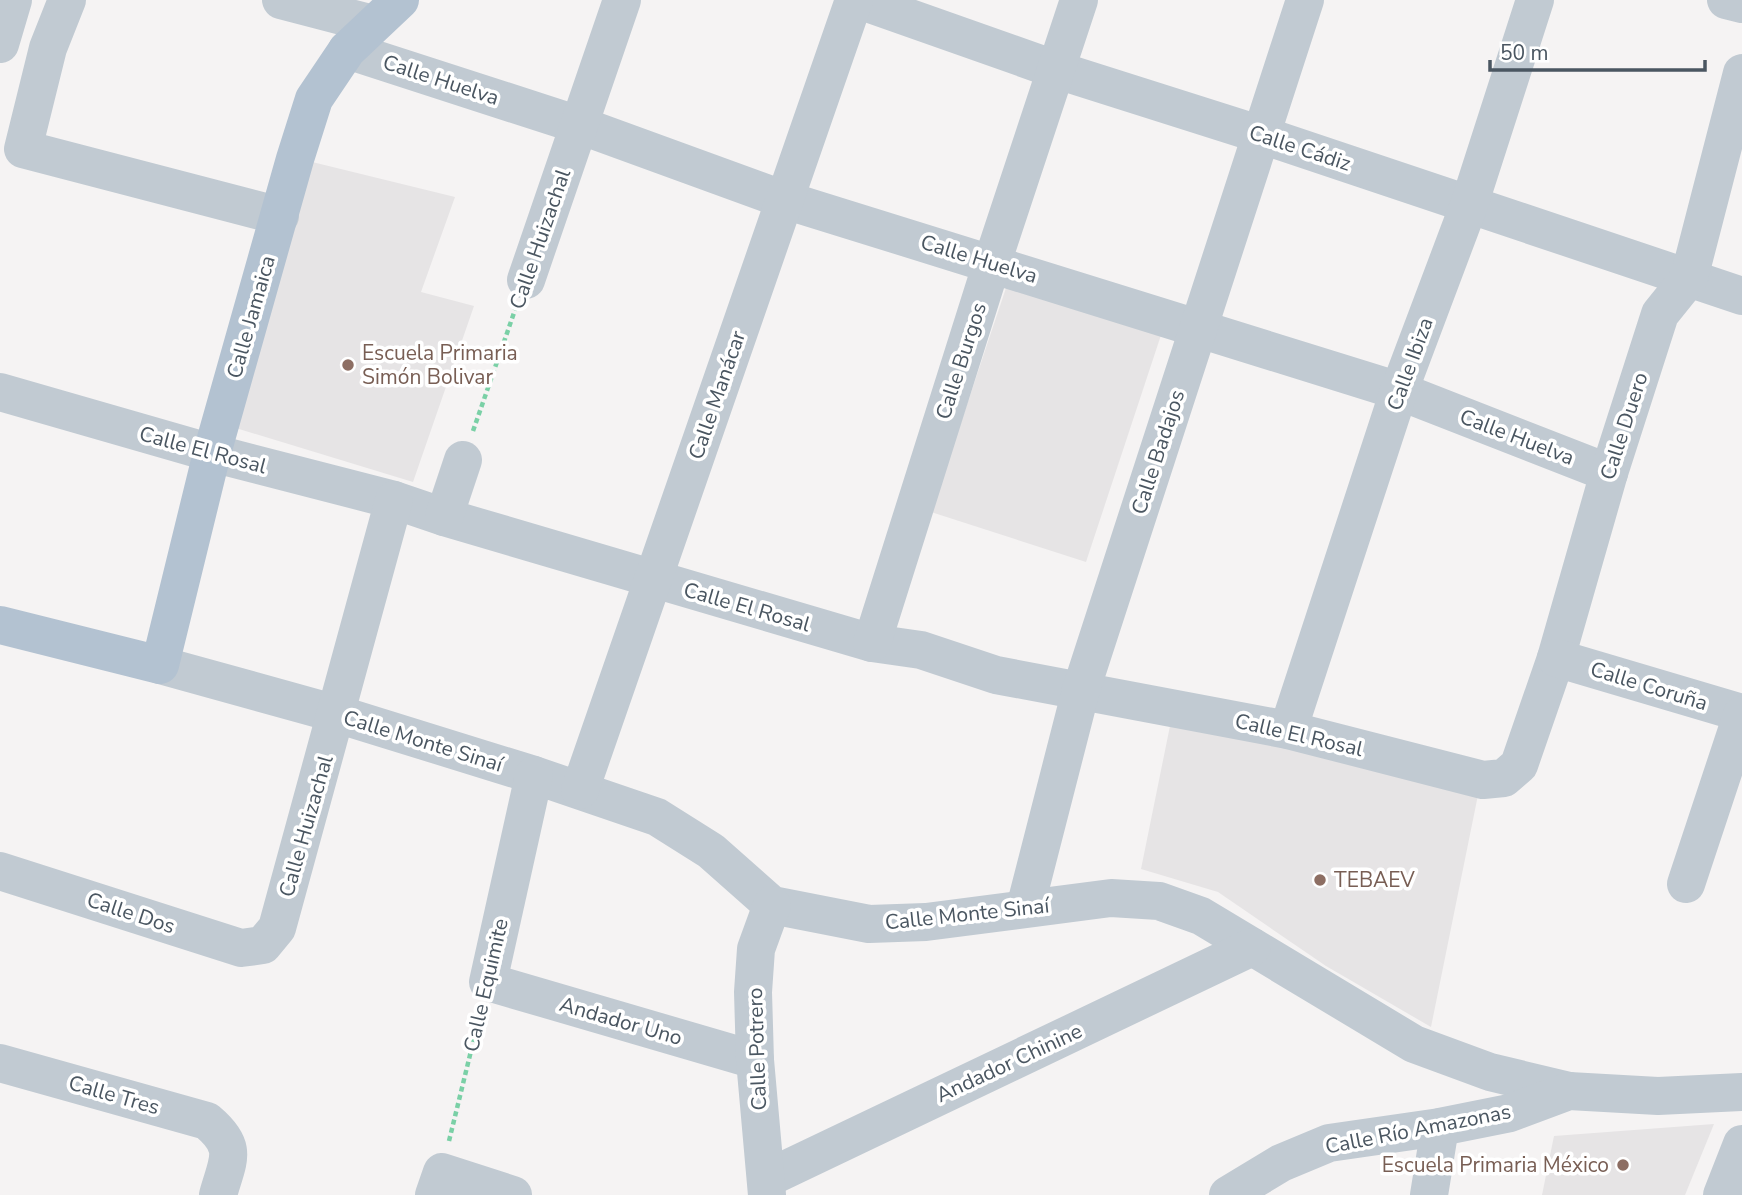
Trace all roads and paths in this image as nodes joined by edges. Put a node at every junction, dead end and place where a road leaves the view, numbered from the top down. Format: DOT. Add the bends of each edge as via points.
graph roads {
  1 [pos="13,0"];
  2 [pos="67,0"];
  3 [pos="281,0"];
  4 [pos="622,0"];
  5 [pos="857,0"];
  6 [pos="1079,0"];
  7 [pos="1305,0"];
  8 [pos="1535,0"];
  9 [pos="1726,0"];
  10 [pos="1742,4"];
  11 [pos="373,25"];
  12 [pos="0,44"];
  13 [pos="1058,70"];
  14 [pos="1742,73"];
  15 [pos="579,125"];
  16 [pos="1262,135"];
  17 [pos="785,200"];
  18 [pos="1469,205"];
  19 [pos="280,216"];
  20 [pos="992,263"];
  21 [pos="1689,278"];
  22 [pos="526,280"];
  23 [pos="1742,296"];
  24 [pos="1199,327"];
  25 [pos="1399,391"];
  26 [pos="0,392"];
  27 [pos="212,453"];
  28 [pos="463,460"];
  29 [pos="1609,473"];
  30 [pos="394,500"];
  31 [pos="444,517"];
  32 [pos="654,579"];
  33 [pos="0,625"];
  34 [pos="872,643"];
  35 [pos="1556,658"];
  36 [pos="160,665"];
  37 [pos="1081,690"];
  38 [pos="337,714"];
  39 [pos="1742,714"];
  40 [pos="1288,730"];
  41 [pos="534,775"];
  42 [pos="1504,778"];
  43 [pos="580,790"];
  44 [pos="0,871"];
  45 [pos="1686,884"];
  46 [pos="772,905"];
  47 [pos="1025,908"];
  48 [pos="263,945"];
  49 [pos="1252,947"];
  50 [pos="488,982"];
  51 [pos="755,1060"];
  52 [pos="0,1063"];
  53 [pos="1569,1091"];
  54 [pos="1742,1092"];
  55 [pos="1440,1127"];
  56 [pos="1742,1144"];
  57 [pos="438,1184"];
  58 [pos="766,1187"];
  59 [pos="218,1195"];
  60 [pos="513,1195"];
  61 [pos="1228,1195"];
  62 [pos="1429,1195"];
  63 [pos="1722,1195"];
  1 -- 12 [label="street"];
  2 -- 19 [label="street" via="48,48 23,149"];
  3 -- 11 [label="street, Calle Huelva"];
  4 -- 15 [label="street, Calle Huizachal"];
  5 -- 13 [label="street, Calle Cádiz"];
  5 -- 17 [label="street, Calle Manácar"];
  6 -- 13 [label="street, Calle Burgos"];
  7 -- 16 [label="street, Calle Badajos"];
  8 -- 18 [label="street, Calle Ibiza"];
  9 -- 10 [label="street"];
  11 -- 15 [label="street, Calle Huelva"];
  11 -- 19 [label="main road, Calle Jamaica" via="314,99"];
  13 -- 16 [label="street, Calle Cádiz"];
  13 -- 20 [label="street, Calle Burgos"];
  14 -- 21 [label="street, Calle Duero"];
  15 -- 17 [label="street, Calle Huelva"];
  15 -- 22 [label="street, Calle Huizachal"];
  16 -- 18 [label="street, Calle Cádiz"];
  16 -- 24 [label="street, Calle Badajos"];
  17 -- 20 [label="street, Calle Huelva"];
  17 -- 32 [label="street, Calle Manácar"];
  18 -- 21 [label="street, Calle Cádiz"];
  18 -- 25 [label="street, Calle Ibiza"];
  19 -- 27 [label="main road, Calle Jamaica"];
  20 -- 24 [label="street, Calle Huelva"];
  20 -- 34 [label="street, Calle Burgos"];
  21 -- 23 [label="street, Calle Cádiz"];
  21 -- 29 [label="street, Calle Duero" via="1660,314"];
  22 -- 28 [label="path, Calle Huizachal"];
  24 -- 25 [label="street, Calle Huelva"];
  24 -- 37 [label="street, Calle Badajos"];
  25 -- 29 [label="street, Calle Huelva"];
  25 -- 40 [label="street, Calle Ibiza"];
  26 -- 27 [label="street, Calle El Rosal"];
  27 -- 30 [label="street, Calle El Rosal"];
  27 -- 36 [label="main road, Calle Jamaica"];
  28 -- 31 [label="street"];
  29 -- 35 [label="street, Calle Duero"];
  30 -- 31 [label="street, Calle El Rosal"];
  30 -- 38 [label="street, Calle Huizachal"];
  31 -- 32 [label="street, Calle El Rosal"];
  32 -- 34 [label="street, Calle El Rosal"];
  32 -- 43 [label="street, Calle Manácar"];
  33 -- 36 [label="main road, Calle Monte Sinaí"];
  34 -- 37 [label="street, Calle El Rosal" via="921,650 996,675"];
  35 -- 39 [label="street, Calle Coruña"];
  35 -- 42 [label="street, Calle Duero" via="1519,765"];
  36 -- 38 [label="street, Calle Monte Sinaí"];
  37 -- 40 [label="street, Calle El Rosal"];
  37 -- 47 [label="street, Calle Badajos"];
  38 -- 41 [label="street, Calle Monte Sinaí"];
  38 -- 48 [label="street, Calle Huizachal" via="278,928"];
  39 -- 45 [label="street"];
  40 -- 42 [label="street, Calle El Rosal" via="1483,780"];
  41 -- 43 [label="street, Calle Monte Sinaí"];
  41 -- 50 [label="street, Calle Equimite"];
  43 -- 46 [label="street, Calle Monte Sinaí" via="657,817 711,851"];
  44 -- 48 [label="street, Calle Dos" via="241,948"];
  46 -- 47 [label="street, Calle Monte Sinaí" via="869,924 926,922"];
  46 -- 51 [label="street, Calle Potrero" via="756,949"];
  47 -- 49 [label="street, Calle Monte Sinaí" via="1111,898 1159,901 1201,916"];
  49 -- 53 [label="street, Calle Monte Sinaí" via="1413,1044 1490,1072"];
  49 -- 58 [label="street, Andador Chinine"];
  50 -- 51 [label="street, Andador Uno"];
  50 -- 57 [label="path, Calle Equimite"];
  51 -- 58 [label="street, Calle Potrero"];
  52 -- 59 [label="street, Calle Tres" via="207,1121 223,1135 230,1154"];
  53 -- 54 [label="street, Calle Río Amazonas" via="1658,1096"];
  53 -- 55 [label="street, Calle Río Amazonas" via="1510,1113"];
  55 -- 61 [label="street, Calle Río Amazonas" via="1329,1143 1281,1163"];
  55 -- 62 [label="street"];
  56 -- 63 [label="street"];
  57 -- 60 [label="street"];
}
